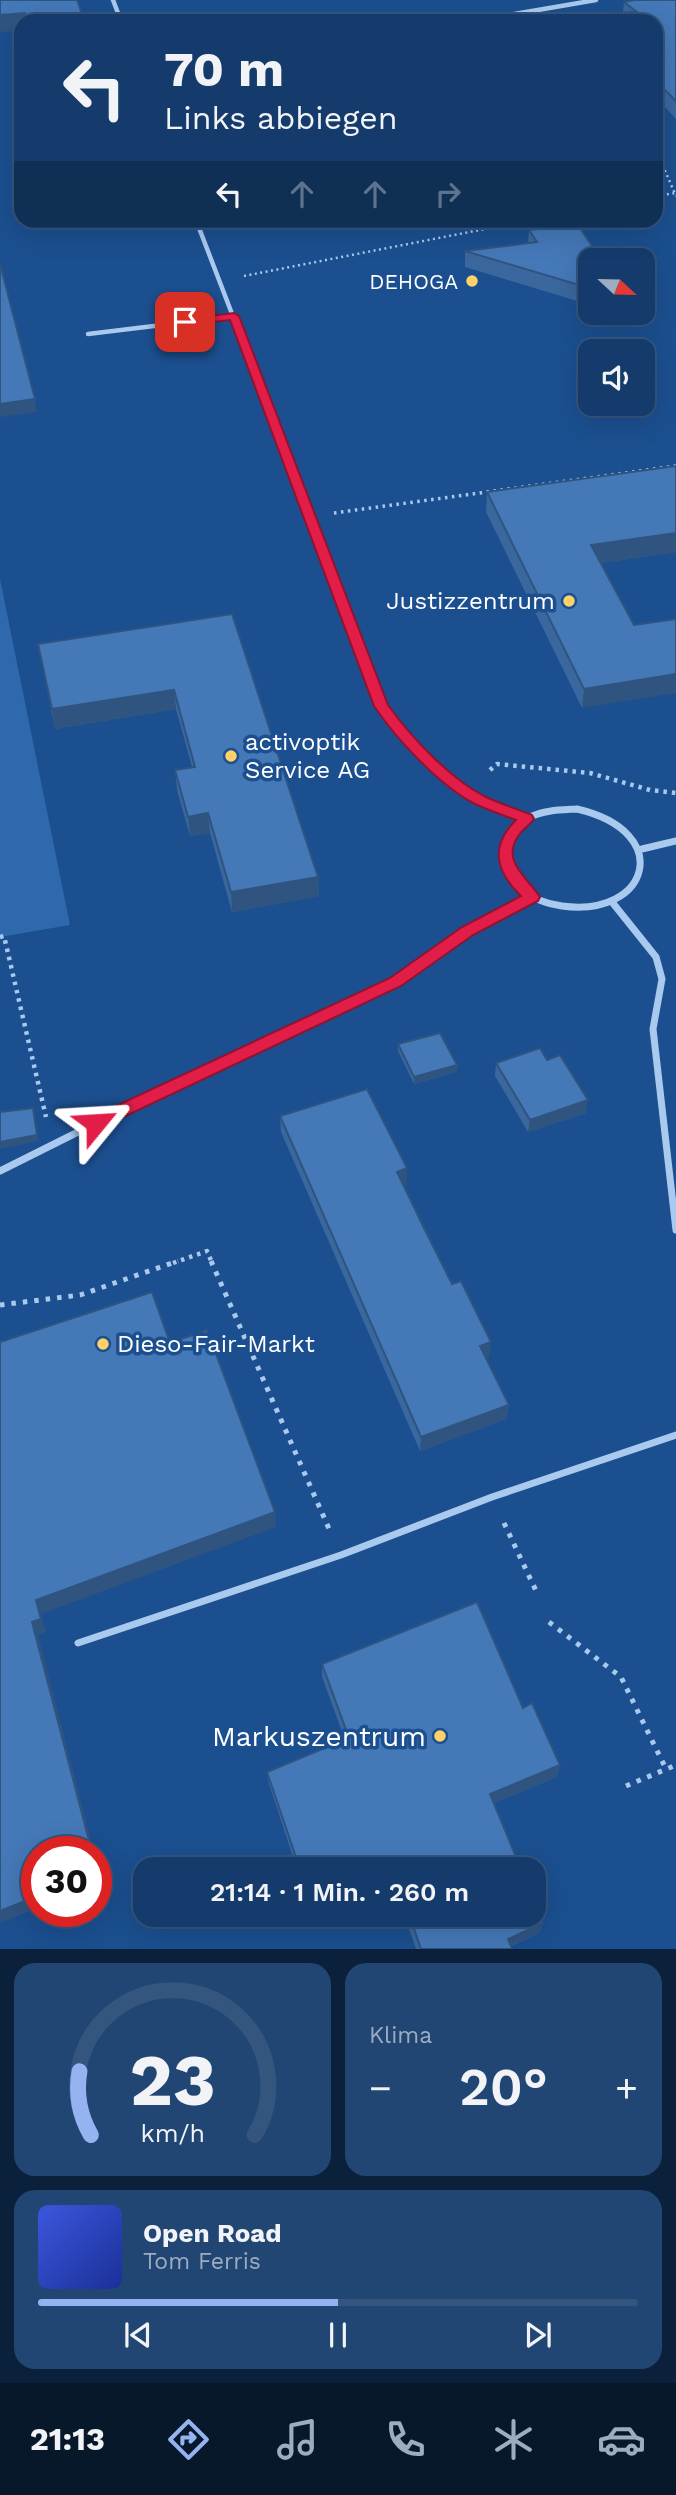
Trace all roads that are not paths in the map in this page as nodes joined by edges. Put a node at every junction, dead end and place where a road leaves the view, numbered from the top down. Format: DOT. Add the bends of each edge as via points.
graph roads {
  1 [pos="596,0"];
  2 [pos="515,14"];
  3 [pos="199,228"];
  4 [pos="234,316"];
  5 [pos="88,334"];
  6 [pos="526,819"];
  7 [pos="676,841"];
  8 [pos="642,849"];
  9 [pos="532,897"];
  10 [pos="612,902"];
  11 [pos="0,1171"];
  12 [pos="676,1230"];
  13 [pos="676,1435"];
  14 [pos="78,1643"];
  1 -- 2 [label="street"];
  3 -- 4 [label="street"];
  4 -- 5 [label="lane"];
  4 -- 6 [label="street" via="381,706 418,751 464,790"];
  6 -- 8 [label="street" via="577,809 605,816 628,831"];
  6 -- 9 [label="street" via="511,834 505,850 517,883"];
  7 -- 8 [label="street"];
  8 -- 10 [label="street" via="642,870 632,888"];
  9 -- 10 [label="street" via="587,908"];
  9 -- 11 [label="street" via="467,931 396,982"];
  10 -- 12 [label="street" via="656,957 662,979 653,1029"];
  13 -- 14 [label="lane"];
}
